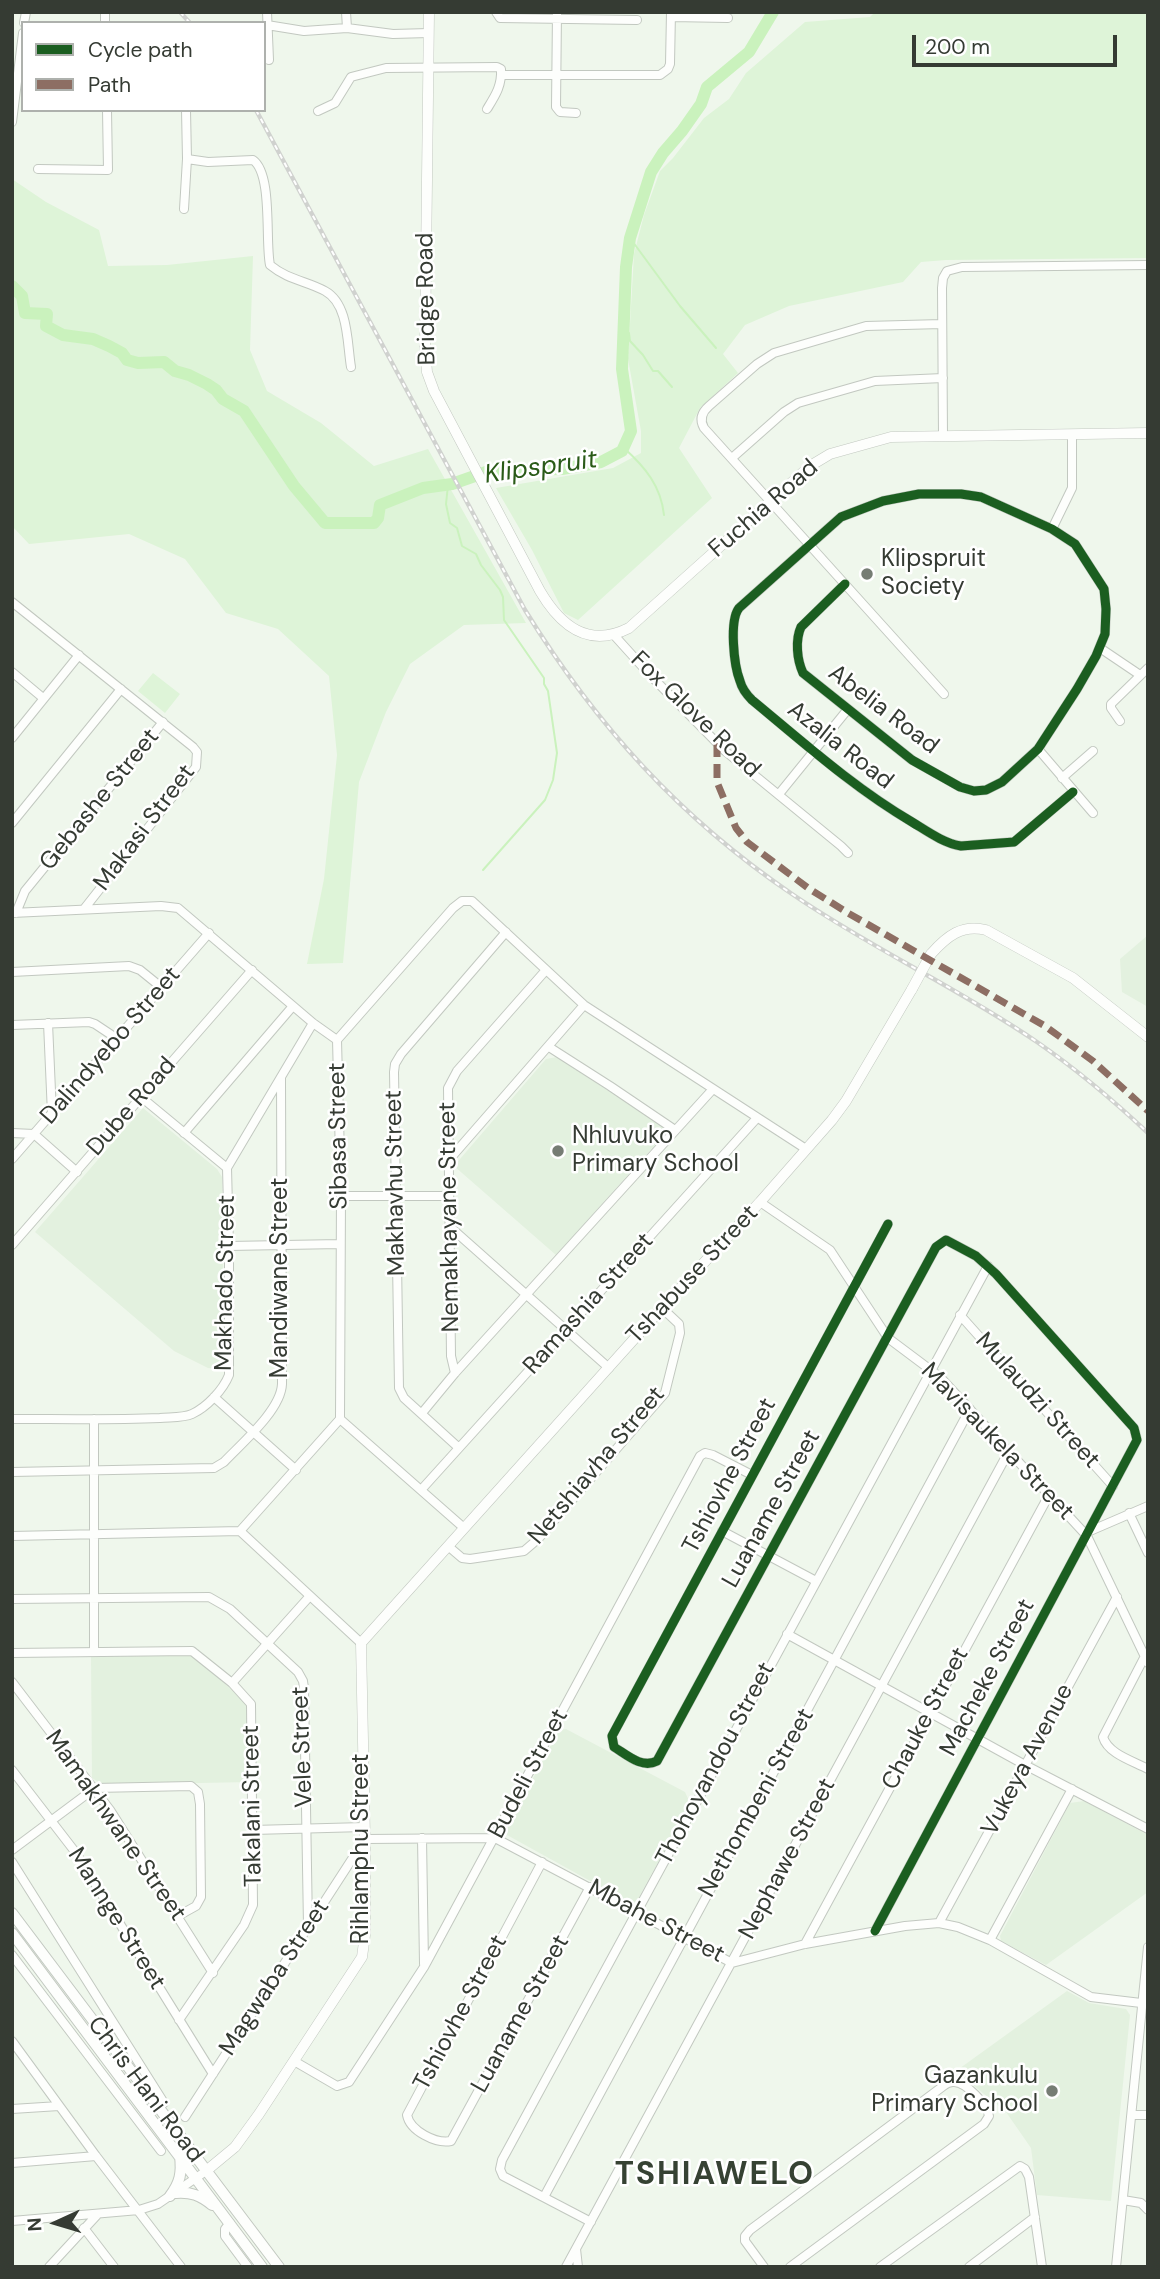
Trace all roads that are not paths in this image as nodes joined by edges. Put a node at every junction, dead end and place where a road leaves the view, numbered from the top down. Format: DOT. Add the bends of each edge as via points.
graph roads {
  1 [pos="267,12"];
  2 [pos="346,12"];
  3 [pos="429,12"];
  4 [pos="496,12"];
  5 [pos="671,14"];
  6 [pos="557,15"];
  7 [pos="729,18"];
  8 [pos="637,20"];
  9 [pos="267,25"];
  10 [pos="347,28"];
  11 [pos="429,33"];
  12 [pos="21,49"];
  13 [pos="269,60"];
  14 [pos="428,68"];
  15 [pos="501,75"];
  16 [pos="556,75"];
  17 [pos="486,109"];
  18 [pos="318,111"];
  19 [pos="107,112"];
  20 [pos="186,112"];
  21 [pos="576,113"];
  22 [pos="12,122"];
  23 [pos="187,159"];
  24 [pos="38,169"];
  25 [pos="184,209"];
  26 [pos="1148,265"];
  27 [pos="942,324"];
  28 [pos="351,367"];
  29 [pos="943,378"];
  30 [pos="1148,433"];
  31 [pos="1072,434"];
  32 [pos="943,436"];
  33 [pos="732,458"];
  34 [pos="770,501"];
  35 [pos="1052,529"];
  36 [pos="809,544"];
  37 [pos="845,584"];
  38 [pos="12,602"];
  39 [pos="613,634"];
  40 [pos="1100,648"];
  41 [pos="79,655"];
  42 [pos="1148,668"];
  43 [pos="12,673"];
  44 [pos="1140,675"];
  45 [pos="121,689"];
  46 [pos="944,694"];
  47 [pos="43,698"];
  48 [pos="848,709"];
  49 [pos="1120,721"];
  50 [pos="163,722"];
  51 [pos="12,738"];
  52 [pos="1038,749"];
  53 [pos="814,751"];
  54 [pos="1093,751"];
  55 [pos="1062,778"];
  56 [pos="1073,792"];
  57 [pos="779,794"];
  58 [pos="1093,813"];
  59 [pos="12,823"];
  60 [pos="848,853"];
  61 [pos="84,909"];
  62 [pos="14,913"];
  63 [pos="506,932"];
  64 [pos="209,933"];
  65 [pos="252,970"];
  66 [pos="546,970"];
  67 [pos="12,972"];
  68 [pos="161,988"];
  69 [pos="584,1005"];
  70 [pos="293,1006"];
  71 [pos="48,1023"];
  72 [pos="313,1023"];
  73 [pos="12,1025"];
  74 [pos="1148,1037"];
  75 [pos="116,1038"];
  76 [pos="337,1040"];
  77 [pos="549,1048"];
  78 [pos="281,1078"];
  79 [pos="713,1089"];
  80 [pos="141,1097"];
  81 [pos="265,1105"];
  82 [pos="280,1111"];
  83 [pos="52,1114"];
  84 [pos="757,1118"];
  85 [pos="674,1130"];
  86 [pos="12,1133"];
  87 [pos="184,1133"];
  88 [pos="34,1134"];
  89 [pos="806,1149"];
  90 [pos="12,1159"];
  91 [pos="449,1161"];
  92 [pos="227,1168"];
  93 [pos="77,1172"];
  94 [pos="341,1196"];
  95 [pos="449,1196"];
  96 [pos="396,1197"];
  97 [pos="760,1202"];
  98 [pos="887,1224"];
  99 [pos="449,1226"];
  100 [pos="281,1244"];
  101 [pos="340,1244"];
  102 [pos="12,1245"];
  103 [pos="229,1246"];
  104 [pos="988,1266"];
  105 [pos="855,1287"];
  106 [pos="527,1294"];
  107 [pos="662,1308"];
  108 [pos="960,1315"];
  109 [pos="566,1329"];
  110 [pos="888,1338"];
  111 [pos="609,1368"];
  112 [pos="932,1369"];
  113 [pos="455,1373"];
  114 [pos="214,1397"];
  115 [pos="970,1409"];
  116 [pos="422,1413"];
  117 [pos="12,1419"];
  118 [pos="94,1419"];
  119 [pos="340,1419"];
  120 [pos="252,1432"];
  121 [pos="459,1448"];
  122 [pos="1009,1451"];
  123 [pos="94,1469"];
  124 [pos="296,1470"];
  125 [pos="12,1472"];
  126 [pos="752,1475"];
  127 [pos="1113,1486"];
  128 [pos="421,1490"];
  129 [pos="1049,1495"];
  130 [pos="1148,1506"];
  131 [pos="1129,1513"];
  132 [pos="464,1528"];
  133 [pos="240,1531"];
  134 [pos="722,1531"];
  135 [pos="1088,1533"];
  136 [pos="95,1535"];
  137 [pos="12,1536"];
  138 [pos="448,1546"];
  139 [pos="1148,1553"];
  140 [pos="769,1556"];
  141 [pos="816,1581"];
  142 [pos="309,1597"];
  143 [pos="1117,1597"];
  144 [pos="94,1598"];
  145 [pos="12,1599"];
  146 [pos="787,1634"];
  147 [pos="267,1643"];
  148 [pos="361,1643"];
  149 [pos="94,1652"];
  150 [pos="12,1653"];
  151 [pos="1146,1660"];
  152 [pos="835,1661"];
  153 [pos="12,1682"];
  154 [pos="232,1683"];
  155 [pos="882,1685"];
  156 [pos="930,1712"];
  157 [pos="977,1738"];
  158 [pos="614,1746"];
  159 [pos="1025,1765"];
  160 [pos="1148,1769"];
  161 [pos="12,1770"];
  162 [pos="94,1788"];
  163 [pos="1072,1789"];
  164 [pos="52,1820"];
  165 [pos="364,1827"];
  166 [pos="306,1828"];
  167 [pos="1148,1829"];
  168 [pos="253,1830"];
  169 [pos="422,1838"];
  170 [pos="495,1838"];
  171 [pos="365,1839"];
  172 [pos="12,1850"];
  173 [pos="12,1861"];
  174 [pos="542,1862"];
  175 [pos="590,1887"];
  176 [pos="637,1912"];
  177 [pos="12,1913"];
  178 [pos="178,1916"];
  179 [pos="939,1923"];
  180 [pos="308,1926"];
  181 [pos="875,1931"];
  182 [pos="12,1933"];
  183 [pos="683,1938"];
  184 [pos="990,1940"];
  185 [pos="805,1944"];
  186 [pos="1148,1947"];
  187 [pos="13,1956"];
  188 [pos="732,1963"];
  189 [pos="1147,1963"];
  190 [pos="424,1966"];
  191 [pos="213,1973"];
  192 [pos="1141,2003"];
  193 [pos="179,2020"];
  194 [pos="12,2041"];
  195 [pos="12,2056"];
  196 [pos="23,2056"];
  197 [pos="295,2062"];
  198 [pos="214,2074"];
  199 [pos="164,2103"];
  200 [pos="59,2105"];
  201 [pos="12,2109"];
  202 [pos="1132,2115"];
  203 [pos="1148,2115"];
  204 [pos="185,2117"];
  205 [pos="452,2141"];
  206 [pos="161,2151"];
  207 [pos="180,2154"];
  208 [pos="96,2156"];
  209 [pos="12,2162"];
  210 [pos="201,2174"];
  211 [pos="173,2194"];
  212 [pos="544,2197"];
  213 [pos="1123,2200"];
  214 [pos="139,2210"];
  215 [pos="1148,2210"];
  216 [pos="97,2215"];
  217 [pos="1035,2217"];
  218 [pos="228,2219"];
  219 [pos="12,2221"];
  220 [pos="591,2222"];
  221 [pos="84,2228"];
  222 [pos="576,2248"];
  223 [pos="49,2267"];
  224 [pos="114,2267"];
  225 [pos="181,2267"];
  226 [pos="248,2267"];
  227 [pos="262,2267"];
  228 [pos="279,2267"];
  229 [pos="566,2267"];
  230 [pos="578,2267"];
  231 [pos="764,2267"];
  232 [pos="790,2267"];
  233 [pos="880,2267"];
  234 [pos="969,2267"];
  235 [pos="1042,2267"];
  236 [pos="1116,2267"];
  1 -- 9 [label="street"];
  2 -- 10 [label="street"];
  3 -- 11 [label="street, Bridge Road"];
  4 -- 6 [label="street" via="500,18"];
  5 -- 7 [label="street"];
  5 -- 16 [label="street" via="670,64 665,72 649,76"];
  6 -- 8 [label="street"];
  6 -- 16 [label="street"];
  9 -- 10 [label="street" via="304,31"];
  9 -- 13 [label="street"];
  10 -- 11 [label="street"];
  11 -- 14 [label="street, Bridge Road"];
  12 -- 22 [label="street"];
  14 -- 15 [label="street" via="497,66"];
  14 -- 18 [label="street" via="386,68 355,76 335,103"];
  14 -- 39 [label="street, Bridge Road" via="426,366 434,391 540,591 560,619 576,631"];
  15 -- 16 [label="street"];
  15 -- 17 [label="street" via="499,90"];
  16 -- 21 [label="street" via="558,110"];
  19 -- 24 [label="street" via="108,170"];
  20 -- 23 [label="street"];
  23 -- 25 [label="street"];
  23 -- 28 [label="street" via="253,160 259,164 270,265 332,297 343,313"];
  26 -- 27 [label="street" via="950,269 942,283"];
  27 -- 29 [label="street"];
  27 -- 33 [label="street" via="866,326 774,353 757,363 709,406 701,419"];
  29 -- 32 [label="street"];
  29 -- 33 [label="street" via="875,381 798,404"];
  30 -- 31 [label="street, Fuchia Road"];
  31 -- 32 [label="street, Fuchia Road"];
  31 -- 35 [label="street" via="1072,488"];
  32 -- 34 [label="street, Fuchia Road" via="885,438 830,454"];
  33 -- 34 [label="street"];
  34 -- 36 [label="street"];
  34 -- 39 [label="street, Fuchia Road" via="638,621"];
  35 -- 36 [label="street, Azalia Road" via="981,497 919,494 848,513"];
  35 -- 40 [label="street, Azalia Road" via="1075,544 1104,589 1106,623"];
  36 -- 37 [label="street"];
  36 -- 53 [label="street, Azalia Road" via="739,608 734,621 737,672 747,695"];
  37 -- 46 [label="street"];
  37 -- 48 [label="street, Abelia Road" via="804,622 798,635 803,673"];
  38 -- 41 [label="street"];
  39 -- 57 [label="street, Fox Glove Road" via="725,751"];
  40 -- 44 [label="street"];
  40 -- 52 [label="street"];
  41 -- 45 [label="street"];
  41 -- 47 [label="street"];
  42 -- 44 [label="street"];
  43 -- 47 [label="street"];
  44 -- 49 [label="street" via="1111,704"];
  45 -- 50 [label="street"];
  45 -- 59 [label="street"];
  47 -- 51 [label="street"];
  48 -- 52 [label="street, Abelia Road" via="912,760 970,790 1002,782"];
  48 -- 53 [label="street, Fox Glove Road"];
  50 -- 61 [label="street, Makasi Street" via="197,752 196,767"];
  50 -- 62 [label="street, Gebashe Street" via="25,891"];
  52 -- 55 [label="street"];
  53 -- 56 [label="street, Azalia Road" via="884,806 961,846 1014,842"];
  53 -- 57 [label="street, Fox Glove Road"];
  54 -- 55 [label="street"];
  55 -- 56 [label="street"];
  56 -- 58 [label="street"];
  57 -- 60 [label="street, Fox Glove Road"];
  61 -- 62 [label="street"];
  61 -- 64 [label="street" via="174,907"];
  63 -- 66 [label="street"];
  63 -- 76 [label="street, Sibasa Street" via="472,901 461,901"];
  63 -- 96 [label="street, Makhavhu Street" via="395,1065"];
  64 -- 65 [label="street"];
  64 -- 68 [label="street, Dalindyebo Street"];
  65 -- 70 [label="street"];
  65 -- 80 [label="street, Dube Road"];
  66 -- 69 [label="street"];
  66 -- 91 [label="street, Nemakhayane Street" via="450,1081"];
  67 -- 68 [label="street" via="135,967"];
  68 -- 75 [label="street, Dalindyebo Street"];
  69 -- 77 [label="street"];
  69 -- 79 [label="street"];
  70 -- 72 [label="street"];
  70 -- 87 [label="street"];
  71 -- 73 [label="street"];
  71 -- 75 [label="street" via="89,1022"];
  71 -- 83 [label="street"];
  72 -- 76 [label="street"];
  72 -- 78 [label="street, Makhado Street"];
  74 -- 89 [label="street, Tshabuse Street, bridge" via="1073,978 986,930 958,930 931,954 846,1101"];
  75 -- 83 [label="street, Dalindyebo Street"];
  76 -- 94 [label="street, Sibasa Street"];
  77 -- 85 [label="street"];
  77 -- 91 [label="street"];
  78 -- 81 [label="street, Makhado Street"];
  78 -- 82 [label="street, Mandiwane Street"];
  79 -- 84 [label="street"];
  79 -- 85 [label="street"];
  80 -- 87 [label="street"];
  80 -- 93 [label="street, Dube Road"];
  81 -- 82 [label="street"];
  81 -- 92 [label="street, Makhado Street"];
  82 -- 100 [label="street, Mandiwane Street"];
  83 -- 88 [label="street, Dalindyebo Street"];
  84 -- 89 [label="street"];
  84 -- 109 [label="street, Ramashia Street"];
  85 -- 106 [label="street"];
  86 -- 88 [label="street"];
  87 -- 92 [label="street"];
  88 -- 90 [label="street, Dalindyebo Street"];
  88 -- 93 [label="street"];
  89 -- 97 [label="street, Tshabuse Street"];
  91 -- 95 [label="street, Nemakhayane Street"];
  92 -- 103 [label="street, Makhado Street"];
  93 -- 102 [label="street, Dube Road"];
  94 -- 96 [label="street"];
  94 -- 101 [label="street, Sibasa Street"];
  95 -- 96 [label="street"];
  95 -- 99 [label="street, Nemakhayane Street"];
  96 -- 116 [label="street, Makhavhu Street" via="399,1388"];
  97 -- 105 [label="street, Mavisaukela Street" via="830,1250"];
  97 -- 107 [label="street, Tshabuse Street"];
  98 -- 105 [label="street, Tshiovhe Street"];
  99 -- 106 [label="street"];
  99 -- 113 [label="street, Nemakhayane Street"];
  100 -- 101 [label="street"];
  100 -- 103 [label="street"];
  100 -- 120 [label="street, Mandiwane Street" via="282,1392"];
  101 -- 119 [label="street, Sibasa Street"];
  103 -- 114 [label="street, Makhado Street" via="229,1375"];
  104 -- 108 [label="street, Thohoyandou Street"];
  104 -- 110 [label="street, Luaname Street" via="970,1251 943,1240"];
  104 -- 127 [label="street, Macheke Street" via="1135,1428 1136,1445"];
  105 -- 110 [label="street, Mavisaukela Street"];
  105 -- 126 [label="street, Tshiovhe Street"];
  106 -- 109 [label="street"];
  106 -- 113 [label="street"];
  107 -- 111 [label="street, Tshabuse Street"];
  107 -- 138 [label="street, Netshiavha Street" via="679,1324 680,1333 665,1393 538,1539 524,1550 470,1559"];
  108 -- 112 [label="street, Thohoyandou Street"];
  108 -- 127 [label="street, Mulaudzi Street"];
  109 -- 111 [label="street"];
  109 -- 121 [label="street, Ramashia Street"];
  110 -- 112 [label="street, Mavisaukela Street"];
  110 -- 140 [label="street, Luaname Street"];
  111 -- 132 [label="street, Tshabuse Street"];
  112 -- 115 [label="street, Mavisaukela Street"];
  112 -- 141 [label="street, Thohoyandou Street"];
  113 -- 116 [label="street"];
  114 -- 118 [label="street, Makhado Street" via="185,1416"];
  114 -- 120 [label="street"];
  115 -- 122 [label="street, Mavisaukela Street"];
  115 -- 152 [label="street, Nethombeni Street"];
  116 -- 121 [label="street, Makhavhu Street"];
  117 -- 118 [label="street, Makhado Street"];
  118 -- 123 [label="street"];
  119 -- 124 [label="street"];
  119 -- 128 [label="street"];
  120 -- 123 [label="street, Mandiwane Street" via="214,1468"];
  120 -- 124 [label="street"];
  121 -- 128 [label="street, Ramashia Street"];
  122 -- 129 [label="street, Mavisaukela Street"];
  122 -- 155 [label="street, Nephawe Street"];
  123 -- 125 [label="street, Mandiwane Street"];
  123 -- 136 [label="street"];
  124 -- 133 [label="street"];
  126 -- 134 [label="street, Tshiovhe Street"];
  126 -- 170 [label="street, Budeli Street" via="709,1454 700,1456"];
  127 -- 135 [label="street, Macheke Street"];
  128 -- 132 [label="street"];
  129 -- 135 [label="street, Mavisaukela Street"];
  129 -- 156 [label="street, Chauke Street"];
  130 -- 131 [label="street"];
  131 -- 135 [label="street"];
  131 -- 139 [label="street"];
  132 -- 138 [label="street, Tshabuse Street"];
  133 -- 136 [label="street"];
  133 -- 142 [label="street"];
  134 -- 140 [label="street"];
  134 -- 158 [label="street, Tshiovhe Street" via="613,1732"];
  135 -- 143 [label="street, Mavisaukela Street"];
  135 -- 157 [label="street, Macheke Street"];
  136 -- 137 [label="street"];
  136 -- 144 [label="street"];
  138 -- 148 [label="street, Tshabuse Street"];
  140 -- 141 [label="street"];
  140 -- 158 [label="street, Luaname Street" via="657,1761 643,1764"];
  141 -- 146 [label="street, Thohoyandou Street"];
  142 -- 147 [label="street"];
  142 -- 148 [label="street"];
  143 -- 151 [label="street, Mavisaukela Street"];
  143 -- 159 [label="street, Vukeya Avenue"];
  144 -- 145 [label="street, Vele Street"];
  144 -- 147 [label="street, Vele Street" via="209,1597"];
  144 -- 149 [label="street"];
  146 -- 152 [label="street"];
  146 -- 176 [label="street, Thohoyandou Street"];
  147 -- 154 [label="street"];
  147 -- 166 [label="street, Vele Street" via="303,1681"];
  148 -- 165 [label="street, Rihlamphu Street"];
  149 -- 150 [label="street, Takalani Street"];
  149 -- 154 [label="street, Takalani Street" via="192,1651"];
  151 -- 160 [label="street" via="1103,1737 1110,1749"];
  152 -- 155 [label="street"];
  152 -- 183 [label="street, Nethombeni Street"];
  153 -- 162 [label="street, Mamakhwane Street"];
  154 -- 168 [label="street, Takalani Street" via="251,1709"];
  155 -- 156 [label="street"];
  155 -- 188 [label="street, Nephawe Street"];
  156 -- 157 [label="street"];
  156 -- 185 [label="street, Chauke Street"];
  157 -- 159 [label="street"];
  157 -- 181 [label="street, Macheke Street"];
  159 -- 163 [label="street"];
  159 -- 179 [label="street, Vukeya Avenue"];
  161 -- 164 [label="street, Mannge Street"];
  162 -- 164 [label="street"];
  162 -- 178 [label="street, Mamakhwane Street"];
  162 -- 178 [label="street" via="196,1789 201,1896 196,1906"];
  163 -- 167 [label="street"];
  163 -- 184 [label="street"];
  164 -- 172 [label="street"];
  164 -- 193 [label="street, Mannge Street"];
  165 -- 166 [label="street"];
  165 -- 171 [label="street, Rihlamphu Street"];
  166 -- 168 [label="street"];
  166 -- 180 [label="street, Vele Street"];
  168 -- 191 [label="street, Takalani Street" via="253,1908"];
  169 -- 170 [label="street"];
  169 -- 171 [label="street"];
  169 -- 190 [label="street"];
  170 -- 174 [label="street, Mbahe Street"];
  170 -- 190 [label="street, Budeli Street"];
  171 -- 180 [label="street, Magwaba Street"];
  171 -- 197 [label="street, Rihlamphu Street" via="362,1957"];
  173 -- 199 [label="street, Chris Hani Road"];
  174 -- 175 [label="street, Mbahe Street"];
  174 -- 205 [label="street, Tshiovhe Street" via="407,2115 413,2128 438,2141"];
  175 -- 176 [label="street, Mbahe Street"];
  175 -- 205 [label="street, Luaname Street"];
  176 -- 183 [label="street, Mbahe Street"];
  176 -- 212 [label="street, Thohoyandou Street" via="502,2160 503,2176"];
  177 -- 210 [label="main road, Chris Hani Road"];
  178 -- 191 [label="street, Mamakhwane Street"];
  179 -- 181 [label="street, Mbahe Street"];
  179 -- 184 [label="street, Mbahe Street"];
  180 -- 198 [label="street, Magwaba Street"];
  181 -- 185 [label="street, Mbahe Street"];
  182 -- 207 [label="main road, Chris Hani Road"];
  183 -- 188 [label="street, Mbahe Street"];
  183 -- 212 [label="street, Nethombeni Street"];
  184 -- 192 [label="street, Mbahe Street" via="1091,1997"];
  185 -- 188 [label="street, Mbahe Street"];
  186 -- 189 [label="street"];
  187 -- 206 [label="street"];
  188 -- 220 [label="street, Nephawe Street"];
  189 -- 192 [label="street"];
  190 -- 197 [label="street, Budeli Street" via="346,2085 337,2086"];
  191 -- 193 [label="street, Takalani Street"];
  192 -- 202 [label="street"];
  193 -- 198 [label="street, Mannge Street"];
  194 -- 196 [label="street"];
  195 -- 196 [label="street"];
  196 -- 200 [label="street"];
  197 -- 210 [label="street, Rihlamphu Street" via="235,2147"];
  198 -- 204 [label="street, Magwaba Street"];
  200 -- 201 [label="street"];
  200 -- 208 [label="street"];
  202 -- 203 [label="street"];
  202 -- 213 [label="street"];
  207 -- 210 [label="main road, Chris Hani Road"];
  207 -- 211 [label="main road" via="181,2175"];
  208 -- 209 [label="street"];
  208 -- 214 [label="street"];
  210 -- 211 [label="street"];
  210 -- 218 [label="main road, Chris Hani Road"];
  210 -- 228 [label="main road, Chris Hani Road"];
  211 -- 214 [label="street"];
  211 -- 218 [label="main road" via="201,2196"];
  212 -- 220 [label="street, Thohoyandou Street"];
  213 -- 215 [label="street" via="1140,2203"];
  213 -- 236 [label="street"];
  214 -- 216 [label="street"];
  214 -- 225 [label="street"];
  216 -- 219 [label="street"];
  216 -- 221 [label="street"];
  217 -- 233 [label="street" via="1030,2178 1026,2169 1017,2167"];
  217 -- 234 [label="street"];
  217 -- 235 [label="street"];
  218 -- 226 [label="street" via="225,2236"];
  218 -- 227 [label="main road, Chris Hani Road"];
  220 -- 222 [label="street, Nephawe Street"];
  221 -- 223 [label="street"];
  221 -- 224 [label="street"];
  222 -- 229 [label="street, Nephawe Street"];
  222 -- 230 [label="street"];
  231 -- 232 [label="street" via="745,2241 750,2230 947,2083 962,2085 987,2106 988,2120"];
}
